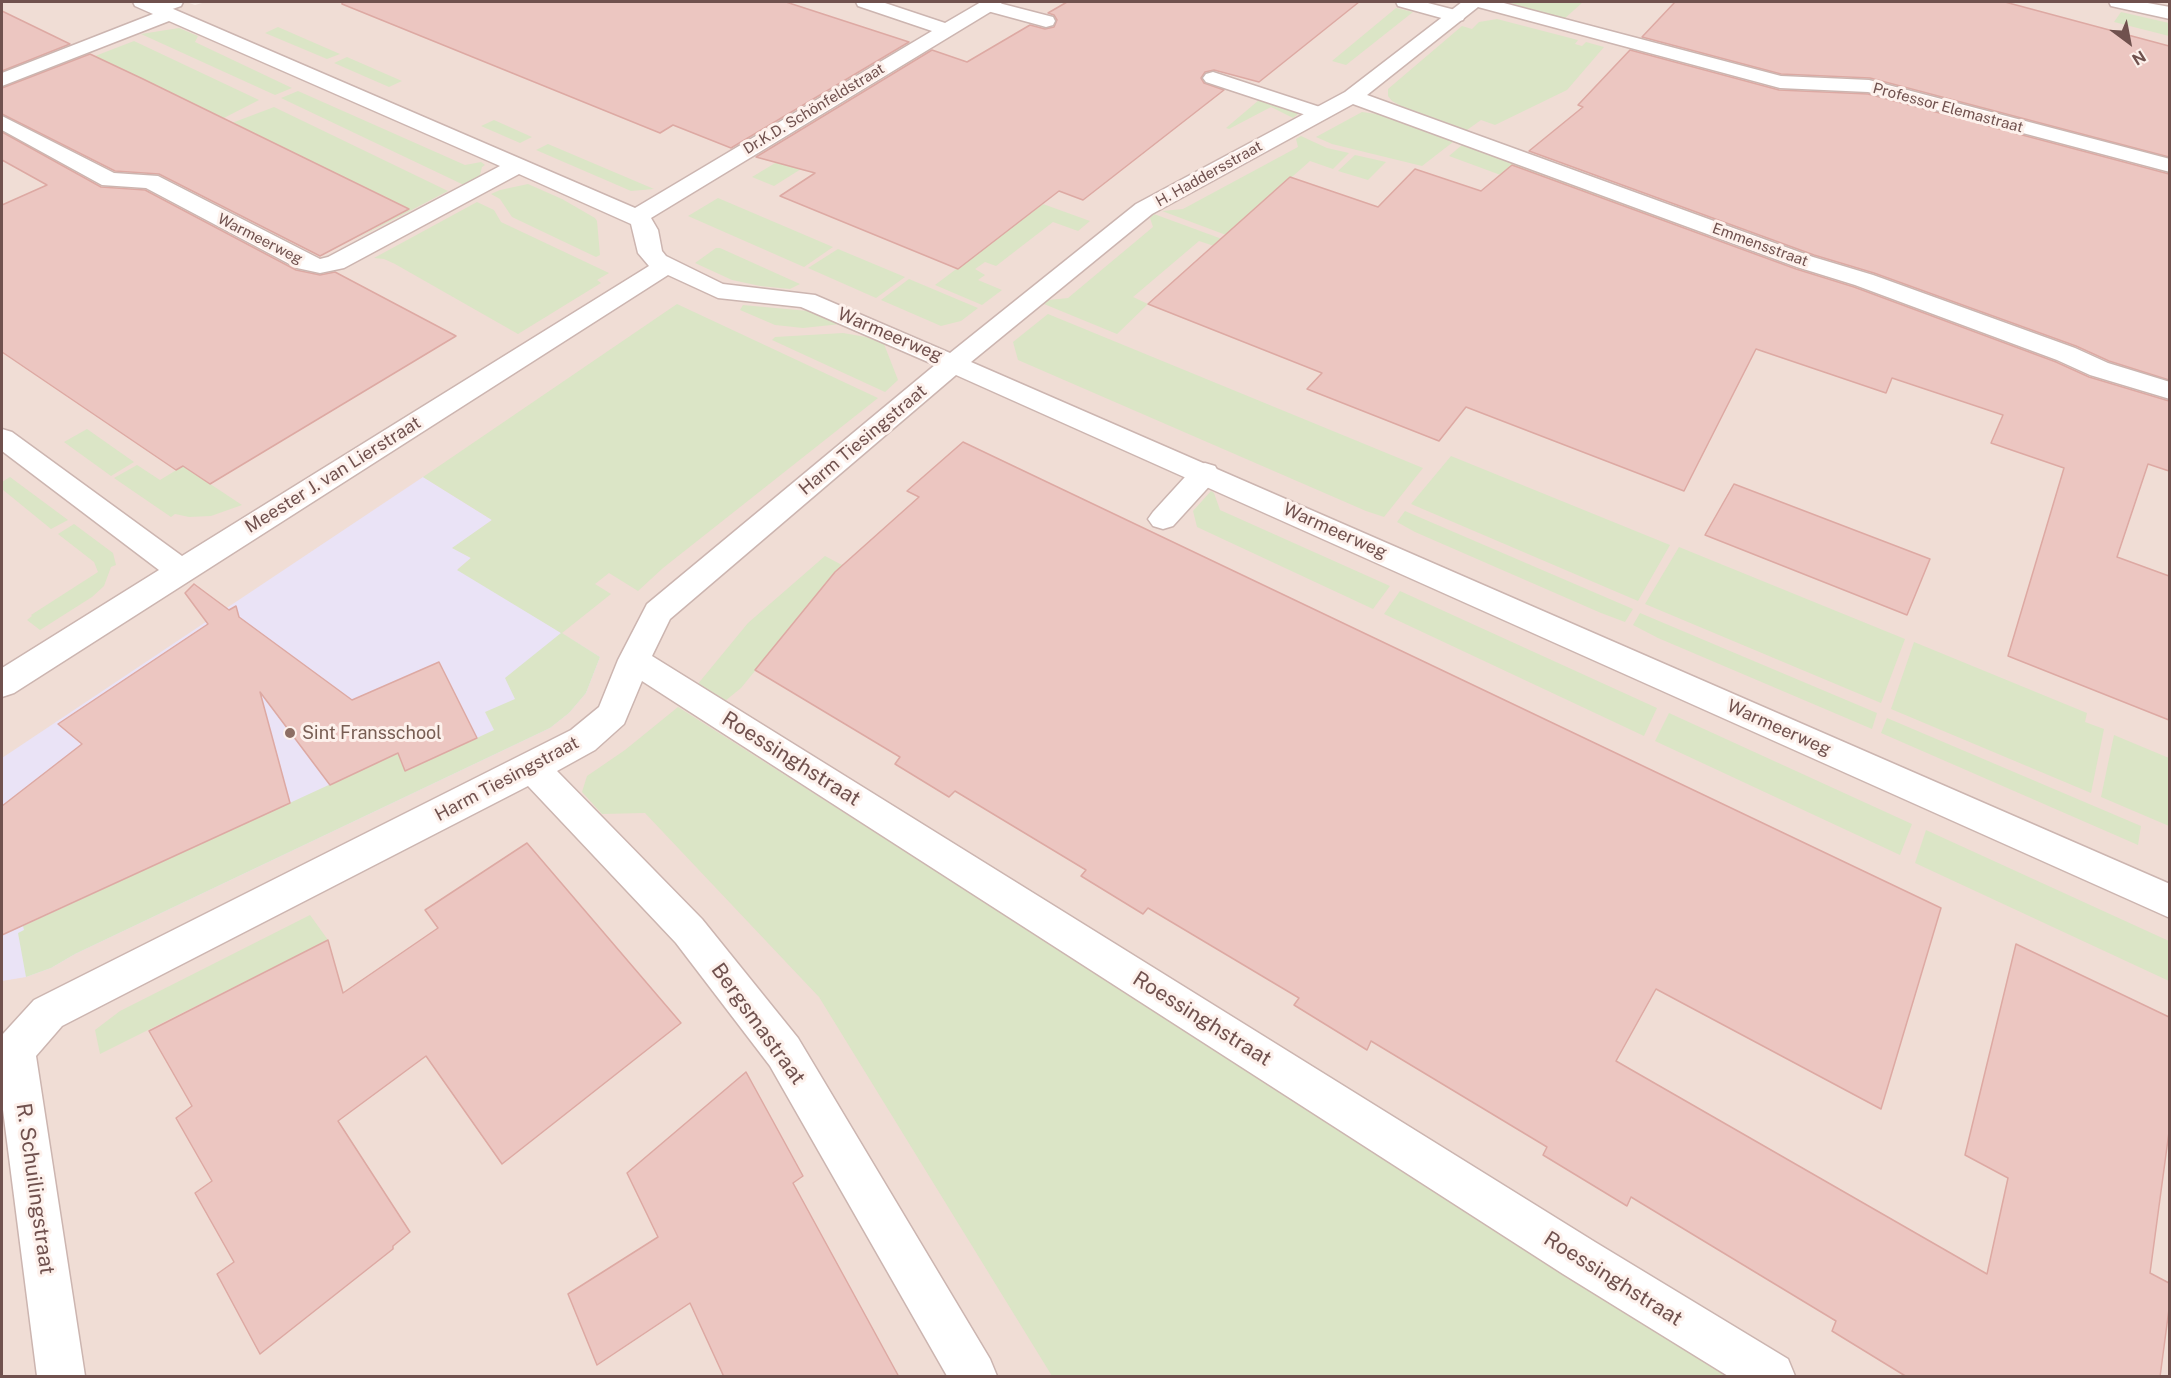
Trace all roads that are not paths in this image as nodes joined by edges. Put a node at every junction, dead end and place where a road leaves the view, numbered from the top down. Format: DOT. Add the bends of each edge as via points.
graph roads {
  1 [pos="865,2"];
  2 [pos="1406,2"];
  3 [pos="1481,2"];
  4 [pos="2118,2"];
  5 [pos="990,3"];
  6 [pos="161,6"];
  7 [pos="1464,9"];
  8 [pos="2169,13"];
  9 [pos="1046,21"];
  10 [pos="946,29"];
  11 [pos="1213,78"];
  12 [pos="2,80"];
  13 [pos="1352,96"];
  14 [pos="1319,113"];
  15 [pos="2,122"];
  16 [pos="517,166"];
  17 [pos="2169,166"];
  18 [pos="636,217"];
  19 [pos="666,266"];
  20 [pos="955,362"];
  21 [pos="2169,391"];
  22 [pos="2,438"];
  23 [pos="1205,473"];
  24 [pos="1163,519"];
  25 [pos="181,571"];
  26 [pos="634,660"];
  27 [pos="2,684"];
  28 [pos="532,768"];
  29 [pos="2169,902"];
  30 [pos="48,1013"];
  31 [pos="8,1054"];
  32 [pos="61,1377"];
  33 [pos="973,1377"];
  34 [pos="1771,1377"];
  1 -- 10 [label="street"];
  2 -- 7 [label="street"];
  3 -- 17 [label="street, Professor Elemastraat" via="1780,82 1869,86"];
  4 -- 8 [label="street"];
  5 -- 9 [label="street"];
  5 -- 10 [label="street, Dr.K.D. Schönfeldstraat"];
  6 -- 12 [label="street"];
  6 -- 16 [label="street"];
  7 -- 13 [label="street, H. Haddersstraat"];
  10 -- 18 [label="street, Dr.K.D. Schönfeldstraat"];
  11 -- 14 [label="street"];
  13 -- 14 [label="street, H. Haddersstraat"];
  13 -- 21 [label="street, Emmensstraat" via="2099,369"];
  14 -- 20 [label="street, H. Haddersstraat" via="1144,209"];
  15 -- 16 [label="street, Warmeerweg" via="110,180 150,181 306,263 320,266 335,263"];
  16 -- 18 [label="street"];
  18 -- 19 [label="street, Warmeerweg" via="646,230 650,253"];
  19 -- 20 [label="street, Warmeerweg" via="718,291 806,300"];
  19 -- 25 [label="street, Meester J. van Lierstraat"];
  20 -- 23 [label="street, Warmeerweg"];
  20 -- 26 [label="street, Harm Tiesingstraat" via="657,612"];
  22 -- 25 [label="street"];
  23 -- 24 [label="street"];
  23 -- 29 [label="street, Warmeerweg"];
  25 -- 27 [label="street, Meester J. van Lierstraat"];
  26 -- 28 [label="street, Harm Tiesingstraat" via="612,715 583,740"];
  26 -- 34 [label="street, Roessinghstraat"];
  28 -- 30 [label="street, Harm Tiesingstraat"];
  28 -- 33 [label="street, Bergsmastraat" via="689,931 784,1052"];
  30 -- 31 [label="street, R. Schuilingstraat"];
  31 -- 32 [label="street, R. Schuilingstraat"];
}
